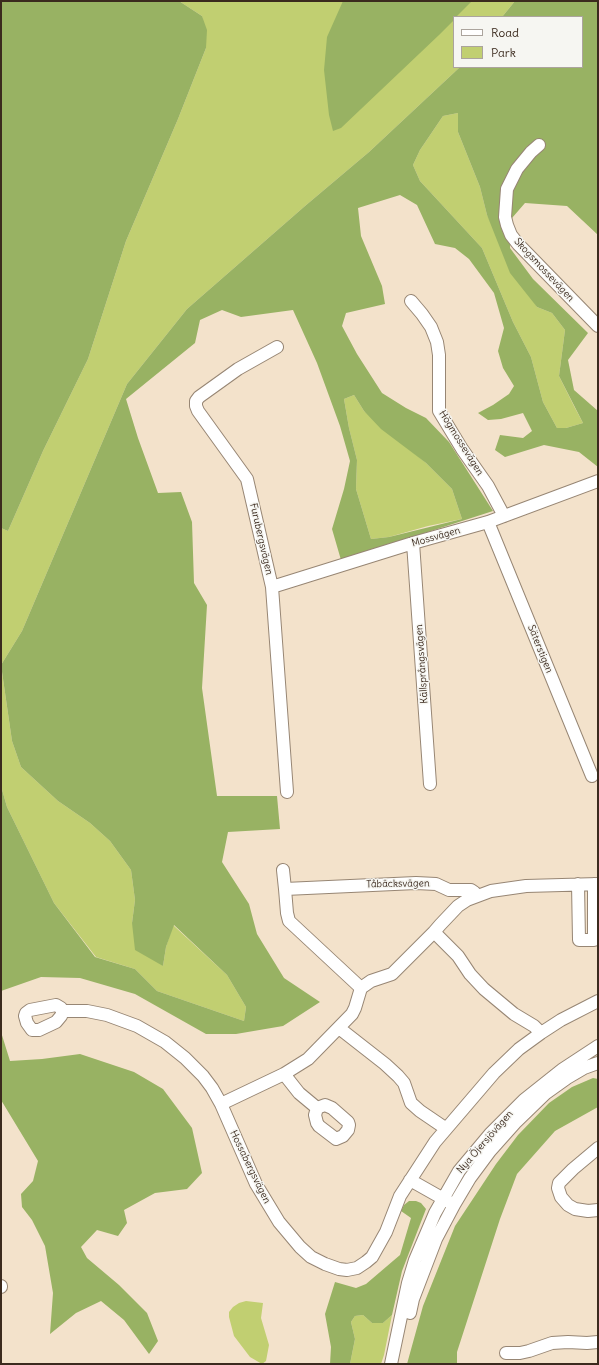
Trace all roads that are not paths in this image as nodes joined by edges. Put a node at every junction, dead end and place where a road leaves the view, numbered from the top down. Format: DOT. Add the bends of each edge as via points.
graph roads {
  1 [pos="539,145"];
  2 [pos="411,302"];
  3 [pos="598,326"];
  4 [pos="277,347"];
  5 [pos="598,481"];
  6 [pos="504,516"];
  7 [pos="488,522"];
  8 [pos="413,543"];
  9 [pos="272,587"];
  10 [pos="592,776"];
  11 [pos="430,784"];
  12 [pos="287,792"];
  13 [pos="283,870"];
  14 [pos="578,884"];
  15 [pos="596,884"];
  16 [pos="285,889"];
  17 [pos="477,895"];
  18 [pos="434,932"];
  19 [pos="361,988"];
  20 [pos="597,1004"];
  21 [pos="63,1011"];
  22 [pos="338,1028"];
  23 [pos="541,1033"];
  24 [pos="598,1043"];
  25 [pos="598,1047"];
  26 [pos="598,1063"];
  27 [pos="284,1074"];
  28 [pos="221,1104"];
  29 [pos="317,1108"];
  30 [pos="445,1128"];
  31 [pos="598,1148"];
  32 [pos="410,1180"];
  33 [pos="443,1198"];
  34 [pos="454,1205"];
  35 [pos="598,1210"];
  36 [pos="598,1342"];
  37 [pos="506,1353"];
  38 [pos="391,1364"];
  39 [pos="397,1364"];
  1 -- 3 [label="street, Skogsmossevägen" via="517,169 507,189 507,225 518,244"];
  2 -- 6 [label="street, Högmossevägen" via="422,314 437,342 439,411 488,486"];
  4 -- 9 [label="street, Furubergsvägen" via="238,369 196,401 198,411 247,479"];
  5 -- 6 [label="street, Mossvägen"];
  6 -- 7 [label="street, Mossvägen"];
  7 -- 8 [label="street, Mossvägen"];
  7 -- 10 [label="street, Säterstigen"];
  8 -- 9 [label="street, Mossvägen"];
  8 -- 11 [label="street, Källsprångsvägen"];
  9 -- 12 [label="street, Furubergsvägen"];
  13 -- 16 [label="street"];
  14 -- 15 [label="street, Tåbäcksvägen"];
  14 -- 15 [label="street, Tåbäcksvägen" via="579,940 594,940"];
  14 -- 17 [label="street, Tåbäcksvägen" via="511,888"];
  16 -- 17 [label="street, Tåbäcksvägen" via="416,883 436,884 450,890 471,890"];
  16 -- 19 [label="street" via="288,921"];
  17 -- 18 [label="street" via="458,906"];
  18 -- 19 [label="street" via="392,974 371,981"];
  18 -- 23 [label="street" via="458,956 484,989"];
  19 -- 22 [label="street" via="352,1014"];
  20 -- 23 [label="street, Hossabergsvägen" via="561,1020"];
  21 -- 28 [label="street, Hossabergsvägen" via="101,1014 137,1026 165,1042 203,1076"];
  22 -- 27 [label="street" via="308,1060"];
  22 -- 30 [label="street" via="398,1076 404,1083 411,1103"];
  23 -- 30 [label="street, Hossabergsvägen" via="519,1049 494,1073"];
  24 -- 25 [label="street, Nya Öjersjövägen"];
  25 -- 33 [label="street, Nya Öjersjövägen" via="563,1069 507,1116 459,1171"];
  26 -- 34 [label="street, Nya Öjersjövägen" via="584,1068 546,1093 515,1123 490,1151"];
  27 -- 28 [label="street"];
  27 -- 29 [label="street" via="299,1093"];
  28 -- 32 [label="street, Hossabergsvägen" via="256,1184 278,1222 311,1257 325,1264 346,1270 357,1268 372,1257"];
  30 -- 32 [label="street, Hossabergsvägen"];
  31 -- 35 [label="street" via="573,1169 558,1188 561,1197 575,1210"];
  32 -- 33 [label="street"];
  33 -- 34 [label="street"];
  33 -- 38 [label="street, Nya Öjersjövägen" via="415,1260"];
  34 -- 39 [label="street, Nya Öjersjövägen" via="436,1239 414,1299"];
  36 -- 37 [label="street" via="568,1342 552,1344 529,1352"];
}
